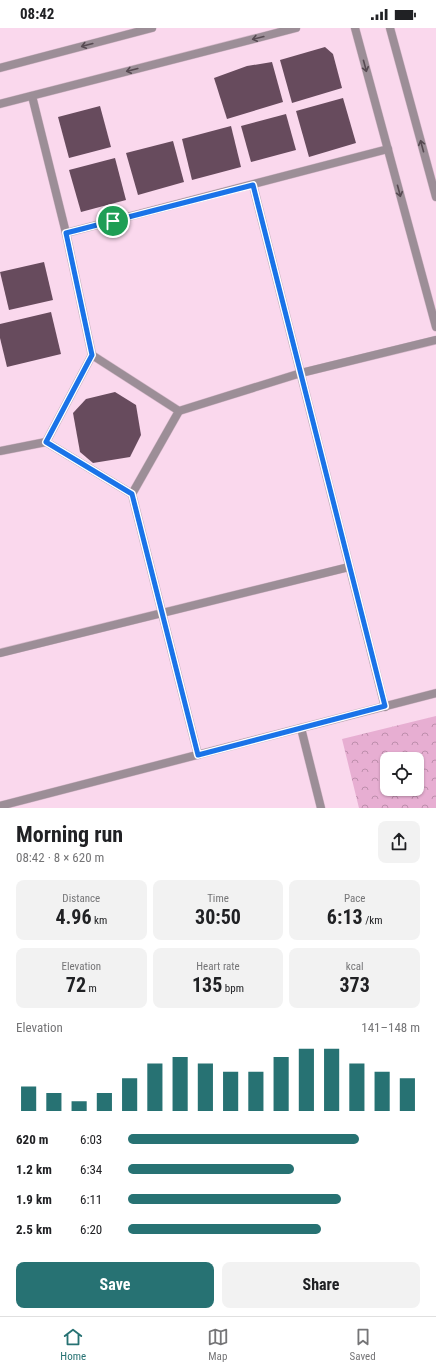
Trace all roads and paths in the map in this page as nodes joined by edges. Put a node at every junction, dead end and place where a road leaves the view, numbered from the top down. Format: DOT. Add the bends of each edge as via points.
graph roads {
  1 [pos="152,28"];
  2 [pos="296,28"];
  3 [pos="355,28"];
  4 [pos="390,28"];
  5 [pos="0,68"];
  6 [pos="32,96"];
  7 [pos="0,104"];
  8 [pos="388,149"];
  9 [pos="253,185"];
  10 [pos="436,197"];
  11 [pos="66,233"];
  12 [pos="436,327"];
  13 [pos="436,340"];
  14 [pos="92,355"];
  15 [pos="301,373"];
  16 [pos="179,411"];
  17 [pos="46,442"];
  18 [pos="0,451"];
  19 [pos="132,494"];
  20 [pos="349,567"];
  21 [pos="162,613"];
  22 [pos="0,653"];
  23 [pos="436,693"];
  24 [pos="385,706"];
  25 [pos="300,728"];
  26 [pos="198,755"];
  27 [pos="0,807"];
  28 [pos="321,808"];
  1 -- 5 [label="street, one-way"];
  2 -- 6 [label="street, one-way"];
  3 -- 8 [label="street, one-way"];
  10 -- 4 [label="street, one-way"];
  6 -- 7 [label="street"];
  6 -- 11 [label="street"];
  8 -- 9 [label="street"];
  8 -- 12 [label="street, one-way"];
  9 -- 11 [label="street"];
  9 -- 15 [label="street"];
  11 -- 14 [label="street"];
  13 -- 15 [label="street"];
  14 -- 16 [label="street"];
  14 -- 17 [label="street"];
  15 -- 16 [label="street"];
  15 -- 20 [label="street"];
  16 -- 19 [label="street"];
  17 -- 18 [label="street"];
  17 -- 19 [label="street"];
  19 -- 21 [label="street"];
  20 -- 21 [label="street"];
  20 -- 24 [label="street"];
  21 -- 22 [label="street"];
  21 -- 26 [label="street"];
  23 -- 24 [label="street"];
  24 -- 25 [label="street"];
  25 -- 26 [label="street"];
  25 -- 28 [label="street"];
  26 -- 27 [label="street"];
}
